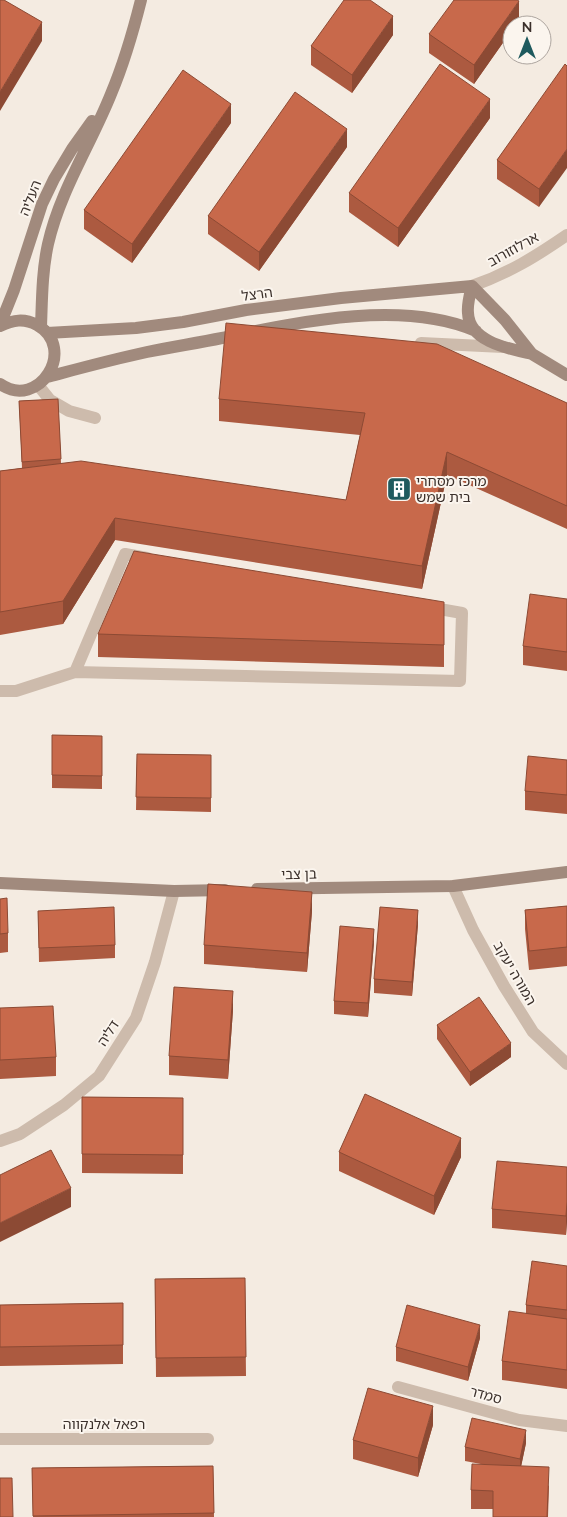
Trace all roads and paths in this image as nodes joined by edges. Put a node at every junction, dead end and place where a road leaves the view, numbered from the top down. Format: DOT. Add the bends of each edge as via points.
graph roads {
  1 [pos="141,0"];
  2 [pos="111,94"];
  3 [pos="567,235"];
  4 [pos="472,286"];
  5 [pos="0,326"];
  6 [pos="266,328"];
  7 [pos="44,330"];
  8 [pos="476,331"];
  9 [pos="301,334"];
  10 [pos="405,342"];
  11 [pos="503,347"];
  12 [pos="532,354"];
  13 [pos="567,376"];
  14 [pos="43,381"];
  15 [pos="1,385"];
  16 [pos="95,418"];
  17 [pos="164,561"];
  18 [pos="414,604"];
  19 [pos="75,672"];
  20 [pos="0,691"];
  21 [pos="567,872"];
  22 [pos="0,883"];
  23 [pos="453,886"];
  24 [pos="174,891"];
  25 [pos="567,1064"];
  26 [pos="0,1141"];
  27 [pos="398,1387"];
  28 [pos="567,1426"];
  29 [pos="0,1439"];
  30 [pos="208,1439"];
  1 -- 2 [label="street, העליה" via="131,40"];
  2 -- 5 [label="street, העליה" via="72,149 42,204"];
  2 -- 7 [label="street, העליה" via="58,210 46,253 42,290"];
  3 -- 4 [label="street, ארלוזורוב" via="528,261"];
  4 -- 7 [label="street, הרצל" via="341,298 136,328 82,332"];
  4 -- 8 [label="street" via="468,313"];
  4 -- 12 [label="street"];
  5 -- 7 [label="street, הרצל" via="20,320"];
  6 -- 8 [label="street" via="403,315 460,324"];
  6 -- 9 [label="street"];
  6 -- 14 [label="street" via="145,352"];
  7 -- 14 [label="street" via="53,343 55,354 53,366"];
  8 -- 11 [label="street"];
  10 -- 11 [label="street"];
  11 -- 12 [label="street"];
  12 -- 13 [label="street"];
  14 -- 15 [label="street" via="30,389 20,390"];
  14 -- 16 [label="street" via="50,400 68,411"];
  17 -- 19 [label="street" via="125,554"];
  18 -- 19 [label="street" via="462,613 460,680"];
  19 -- 20 [label="street" via="16,691"];
  21 -- 23 [label="street, בן צבי"];
  22 -- 24 [label="street, בן צבי"];
  23 -- 24 [label="street, בן צבי"];
  23 -- 25 [label="street, המורה יעקב" via="473,930 533,1032"];
  24 -- 26 [label="street, דליה" via="136,1018 99,1076 64,1105 20,1134"];
  27 -- 28 [label="street, סמדר" via="519,1420"];
  29 -- 30 [label="street, רפאל אלנקווה"];
}
